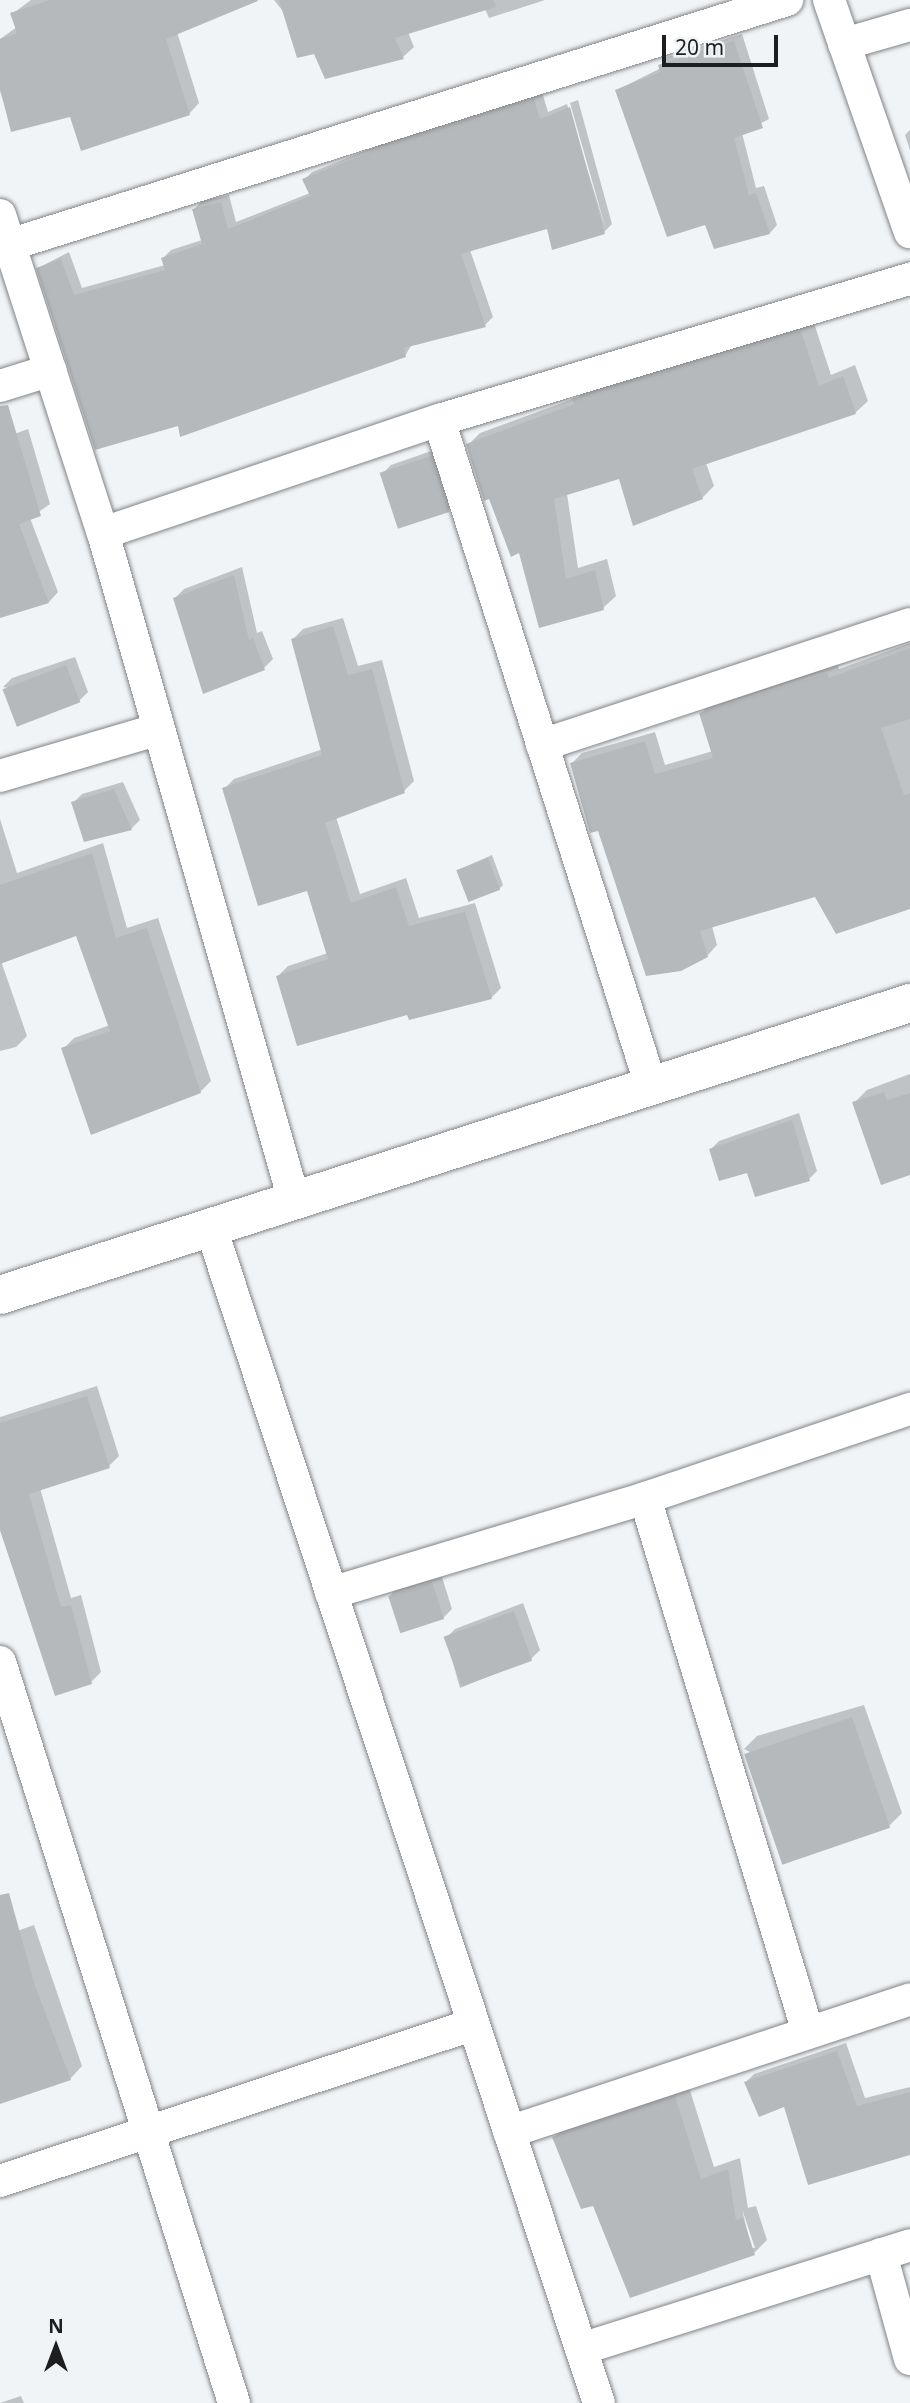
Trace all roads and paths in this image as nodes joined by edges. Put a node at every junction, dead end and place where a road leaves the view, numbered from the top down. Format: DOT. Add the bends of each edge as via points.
graph roads {
  1 [pos="787,0"];
  2 [pos="829,0"];
  3 [pos="910,25"];
  4 [pos="844,44"];
  5 [pos="0,215"];
  6 [pos="910,232"];
  7 [pos="9,245"];
  8 [pos="910,279"];
  9 [pos="51,370"];
  10 [pos="0,386"];
  11 [pos="439,420"];
  12 [pos="103,533"];
  13 [pos="910,624"];
  14 [pos="156,730"];
  15 [pos="542,745"];
  16 [pos="0,776"];
  17 [pos="910,1003"];
  18 [pos="651,1086"];
  19 [pos="294,1200"];
  20 [pos="211,1228"];
  21 [pos="0,1295"];
  22 [pos="910,1409"];
  23 [pos="645,1498"];
  24 [pos="331,1593"];
  25 [pos="0,1662"];
  26 [pos="910,1999"];
  27 [pos="474,2025"];
  28 [pos="808,2032"];
  29 [pos="509,2132"];
  30 [pos="149,2134"];
  31 [pos="0,2181"];
  32 [pos="896,2249"];
  33 [pos="581,2349"];
  34 [pos="910,2359"];
  35 [pos="234,2403"];
  36 [pos="599,2403"];
  1 -- 7 [label="street"];
  2 -- 4 [label="street"];
  3 -- 4 [label="street"];
  4 -- 6 [label="street"];
  5 -- 7 [label="street"];
  7 -- 9 [label="street"];
  8 -- 11 [label="street"];
  9 -- 10 [label="street"];
  9 -- 12 [label="street"];
  11 -- 12 [label="street"];
  11 -- 15 [label="street"];
  12 -- 14 [label="street"];
  13 -- 15 [label="street"];
  14 -- 16 [label="street"];
  14 -- 19 [label="street"];
  15 -- 18 [label="street"];
  17 -- 18 [label="street"];
  18 -- 19 [label="street"];
  19 -- 20 [label="street"];
  20 -- 21 [label="street"];
  20 -- 24 [label="street"];
  22 -- 23 [label="street"];
  23 -- 24 [label="street"];
  23 -- 28 [label="street"];
  24 -- 27 [label="street"];
  25 -- 30 [label="street"];
  26 -- 28 [label="street"];
  27 -- 29 [label="street"];
  27 -- 30 [label="street"];
  28 -- 29 [label="street"];
  29 -- 33 [label="street"];
  30 -- 31 [label="street"];
  30 -- 35 [label="street"];
  32 -- 33 [label="street"];
  32 -- 34 [label="street"];
  33 -- 36 [label="street"];
}
